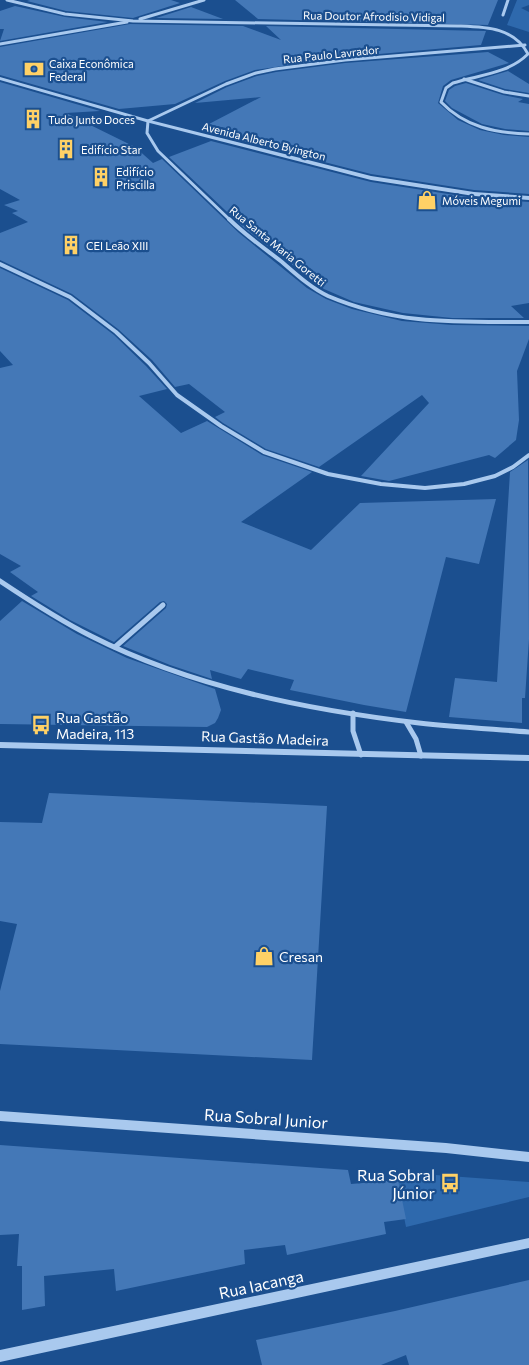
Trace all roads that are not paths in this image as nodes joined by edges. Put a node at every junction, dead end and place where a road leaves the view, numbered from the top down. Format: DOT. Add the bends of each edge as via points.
graph roads {
  1 [pos="7,0"];
  2 [pos="204,0"];
  3 [pos="508,0"];
  4 [pos="503,15"];
  5 [pos="133,20"];
  6 [pos="0,44"];
  7 [pos="525,44"];
  8 [pos="0,78"];
  9 [pos="463,79"];
  10 [pos="529,96"];
  11 [pos="148,121"];
  12 [pos="529,134"];
  13 [pos="529,198"];
  14 [pos="0,264"];
  15 [pos="529,322"];
  16 [pos="529,455"];
  17 [pos="0,581"];
  18 [pos="163,605"];
  19 [pos="115,647"];
  20 [pos="352,713"];
  21 [pos="406,722"];
  22 [pos="529,732"];
  23 [pos="0,745"];
  24 [pos="361,754"];
  25 [pos="421,756"];
  26 [pos="529,758"];
  27 [pos="0,1116"];
  28 [pos="529,1157"];
  29 [pos="529,1243"];
  30 [pos="0,1356"];
  1 -- 5 [label="street, Rua Doutor Afrodisio Vidigal" via="64,14"];
  2 -- 5 [label="street"];
  3 -- 4 [label="street"];
  5 -- 6 [label="street"];
  5 -- 7 [label="street, Rua Doutor Afrodisio Vidigal" via="483,27 508,33"];
  7 -- 9 [label="street" via="528,54 518,63"];
  7 -- 11 [label="street, Rua Paulo Lavrador" via="275,68 226,84"];
  8 -- 11 [label="street, Avenida Alberto Byington"];
  9 -- 10 [label="street"];
  9 -- 12 [label="street" via="446,88 442,95 441,102 450,114 478,127"];
  11 -- 13 [label="street, Avenida Alberto Byington" via="371,178 430,188"];
  11 -- 15 [label="street, Rua Santa Maria Goretti" via="147,133 158,150 234,224 326,295 410,320"];
  14 -- 16 [label="street" via="70,297 150,363 177,395 264,452 319,471 381,484 425,488 464,484 495,476"];
  17 -- 19 [label="street" via="27,601"];
  18 -- 19 [label="street"];
  19 -- 20 [label="street" via="193,676 276,699"];
  20 -- 21 [label="street"];
  20 -- 24 [label="street" via="353,731"];
  21 -- 22 [label="street"];
  21 -- 25 [label="street"];
  23 -- 24 [label="street, Rua Gastão Madeira"];
  24 -- 25 [label="street, Rua Gastão Madeira"];
  25 -- 26 [label="street, Rua Gastão Madeira"];
  27 -- 28 [label="street, Rua Sobral Junior" via="446,1148"];
  29 -- 30 [label="street, Rua Iacanga"];
}
